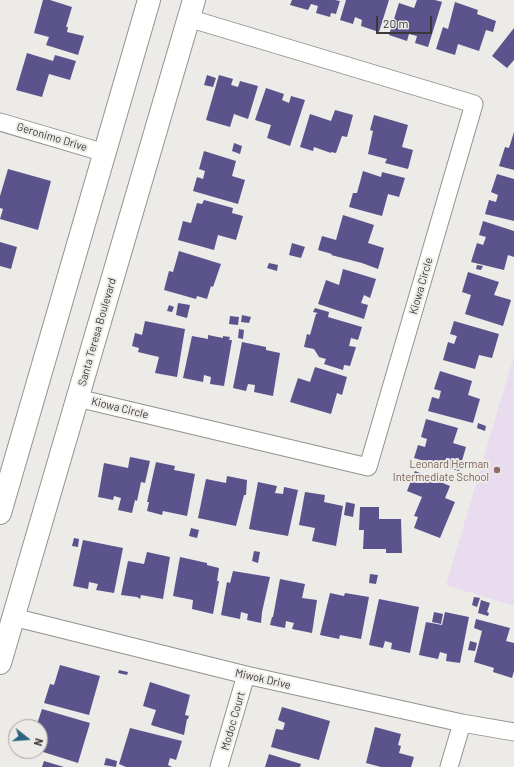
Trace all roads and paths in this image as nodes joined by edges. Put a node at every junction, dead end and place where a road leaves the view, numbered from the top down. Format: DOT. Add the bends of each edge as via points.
graph roads {
  1 [pos="149,0"];
  2 [pos="191,9"];
  3 [pos="0,122"];
  4 [pos="105,153"];
  5 [pos="78,398"];
  6 [pos="0,513"];
  7 [pos="13,617"];
  8 [pos="0,663"];
  9 [pos="246,675"];
  10 [pos="462,723"];
  11 [pos="514,732"];
  12 [pos="219,767"];
  13 [pos="449,767"];
  1 -- 4 [label="main road"];
  2 -- 5 [label="main road, Santa Teresa Boulevard"];
  2 -- 5 [label="street, Kiowa Circle" via="474,104 461,149 368,467"];
  3 -- 4 [label="street, Geronimo Drive"];
  4 -- 6 [label="main road"];
  5 -- 7 [label="main road, Santa Teresa Boulevard"];
  7 -- 8 [label="main road, Santa Teresa Boulevard"];
  7 -- 9 [label="street, Miwok Drive"];
  9 -- 10 [label="street, Miwok Drive"];
  9 -- 12 [label="street, Modoc Court"];
  10 -- 11 [label="street, Miwok Drive"];
  10 -- 13 [label="street"];
}
